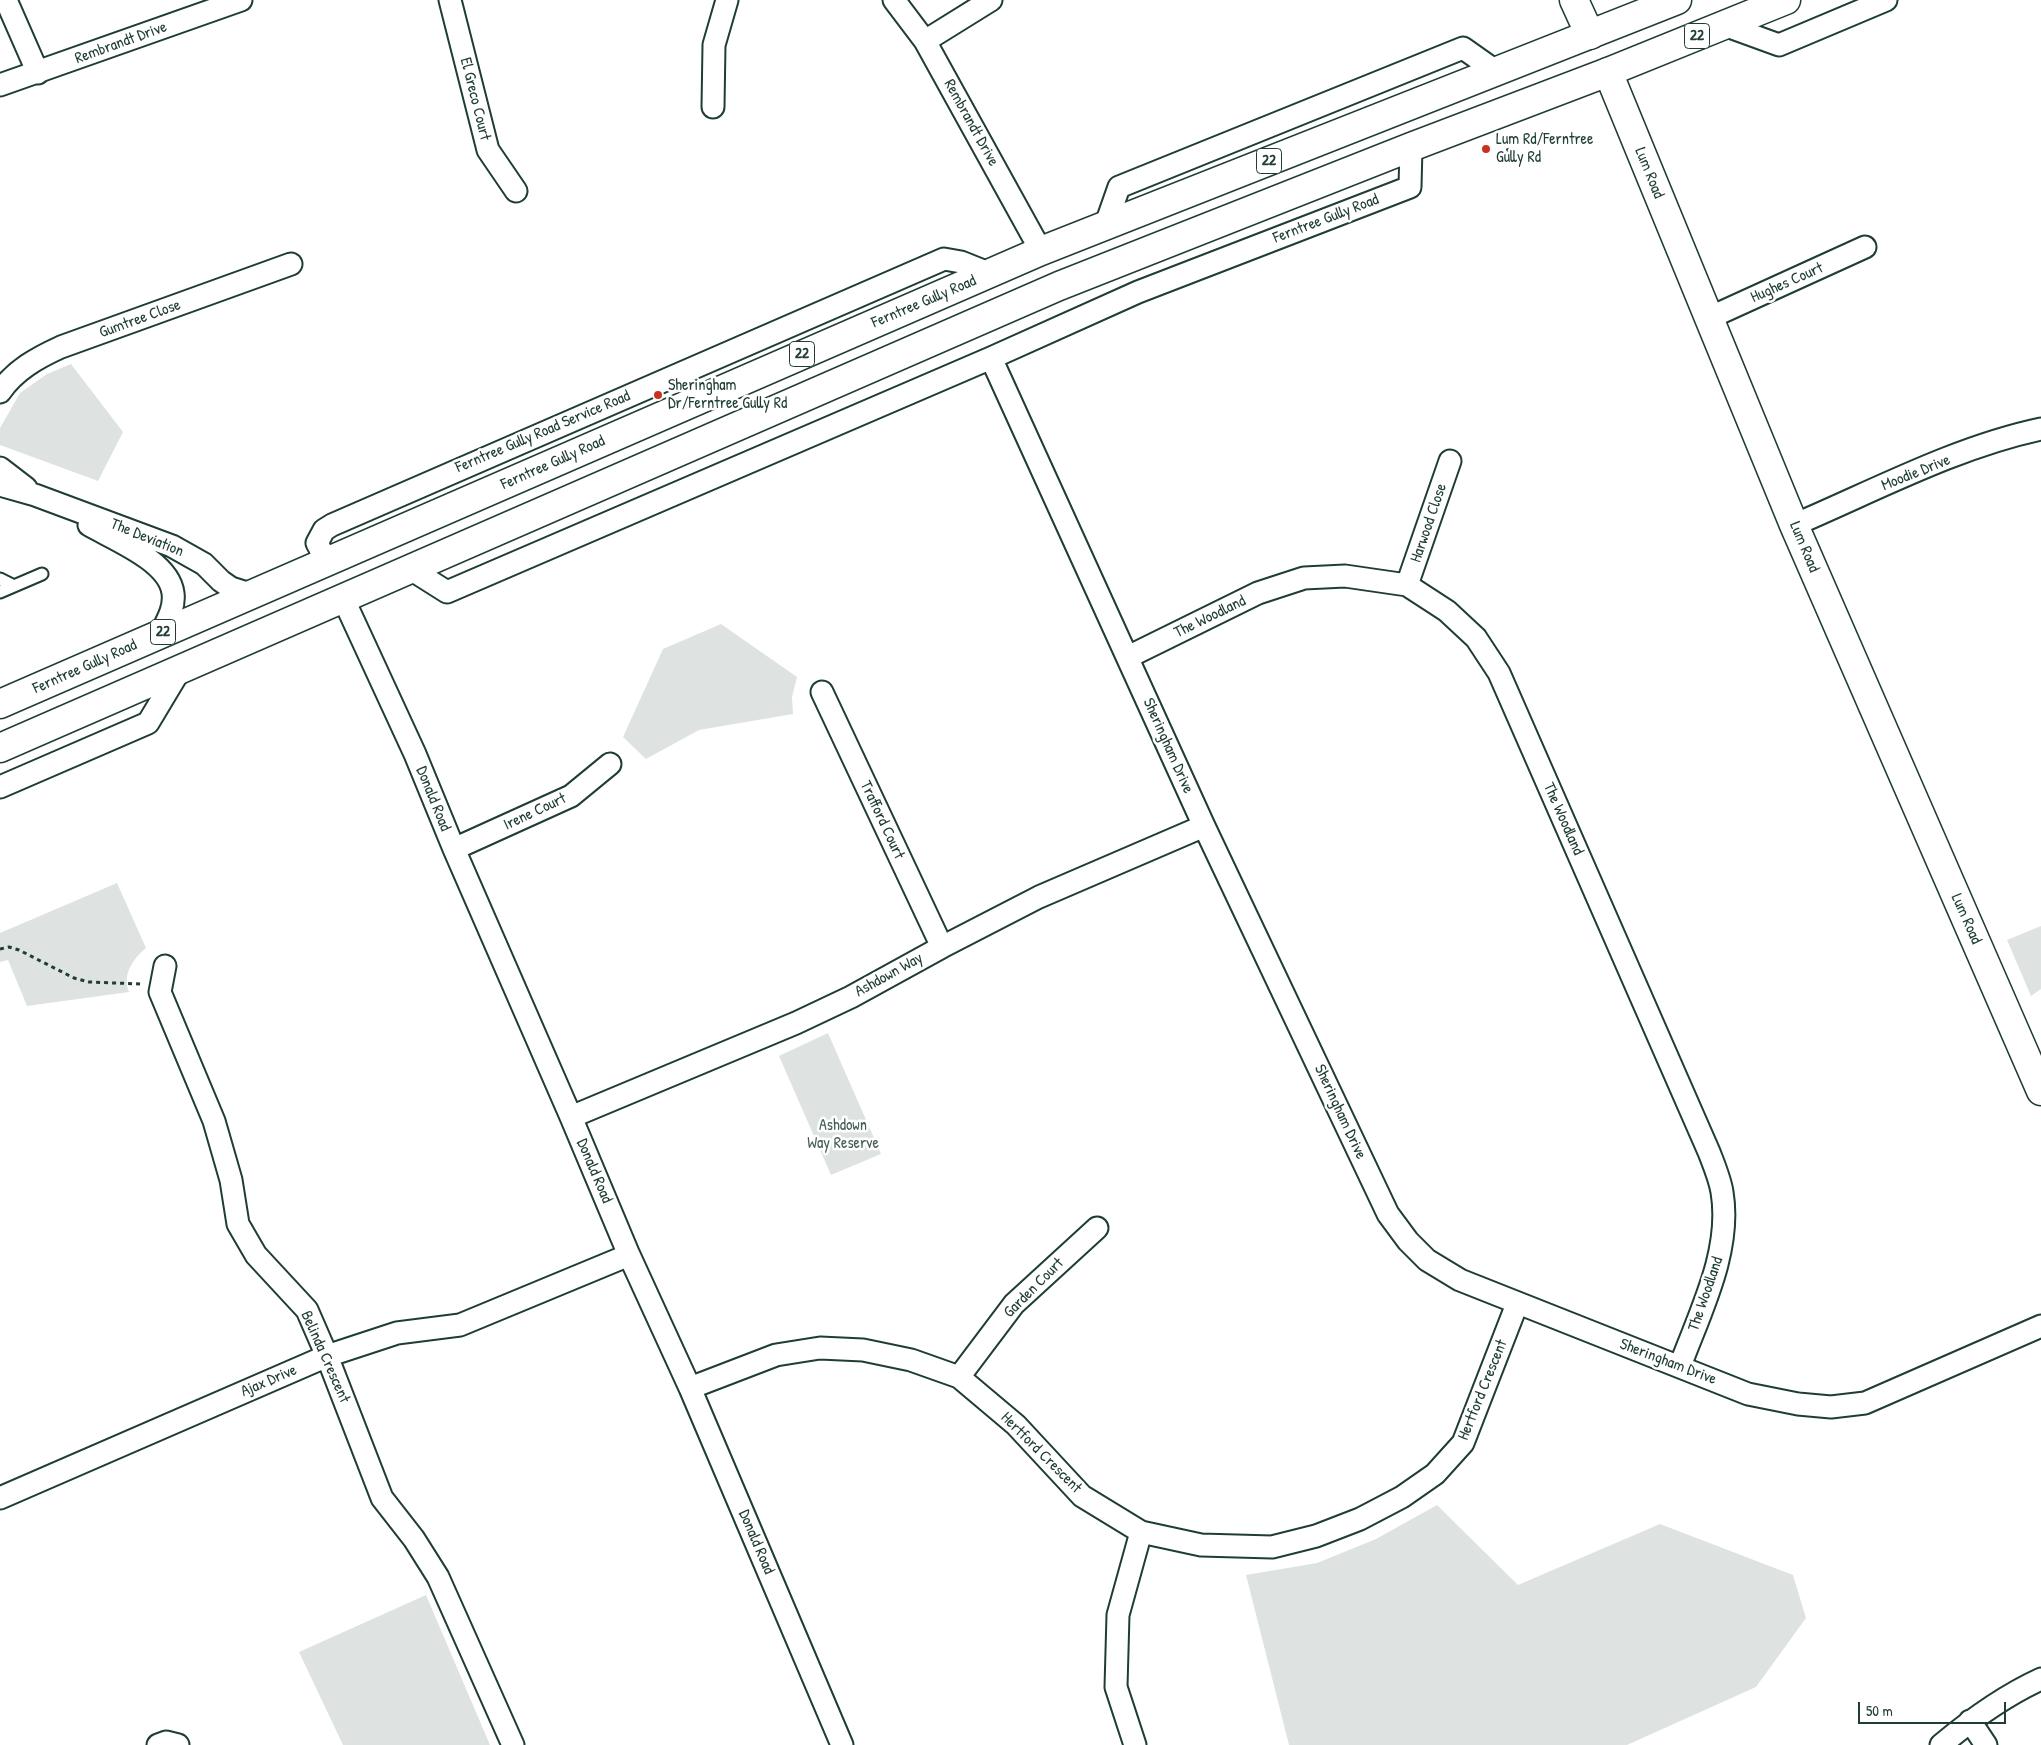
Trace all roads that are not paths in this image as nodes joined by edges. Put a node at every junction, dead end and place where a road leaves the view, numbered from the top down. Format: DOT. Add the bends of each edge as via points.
graph roads {
  1 [pos="6,0"];
  2 [pos="241,0"];
  3 [pos="450,0"];
  4 [pos="727,0"];
  5 [pos="894,0"];
  6 [pos="991,0"];
  7 [pos="1574,0"];
  8 [pos="1677,0"];
  9 [pos="1786,0"];
  10 [pos="1886,0"];
  11 [pos="1724,25"];
  12 [pos="1590,35"];
  13 [pos="925,41"];
  14 [pos="1497,72"];
  15 [pos="1608,72"];
  16 [pos="38,73"];
  17 [pos="0,85"];
  18 [pos="713,107"];
  19 [pos="1397,111"];
  20 [pos="1411,147"];
  21 [pos="516,192"];
  22 [pos="1106,224"];
  23 [pos="1866,248"];
  24 [pos="1041,251"];
  25 [pos="290,264"];
  26 [pos="991,274"];
  27 [pos="1059,286"];
  28 [pos="1709,318"];
  29 [pos="991,358"];
  30 [pos="0,392"];
  31 [pos="551,428"];
  32 [pos="2041,429"];
  33 [pos="564,458"];
  34 [pos="1450,461"];
  35 [pos="0,468"];
  36 [pos="0,486"];
  37 [pos="35,495"];
  38 [pos="1794,525"];
  39 [pos="327,562"];
  40 [pos="409,568"];
  41 [pos="42,574"];
  42 [pos="0,579"];
  43 [pos="1407,585"];
  44 [pos="14,586"];
  45 [pos="0,592"];
  46 [pos="250,594"];
  47 [pos="343,598"];
  48 [pos="161,633"];
  49 [pos="1128,657"];
  50 [pos="181,668"];
  51 [pos="822,692"];
  52 [pos="0,704"];
  53 [pos="0,713"];
  54 [pos="168,714"];
  55 [pos="66,719"];
  56 [pos="148,723"];
  57 [pos="0,748"];
  58 [pos="610,764"];
  59 [pos="0,787"];
  60 [pos="1204,826"];
  61 [pos="454,849"];
  62 [pos="942,947"];
  63 [pos="164,974"];
  64 [pos="2041,1091"];
  65 [pos="571,1117"];
  66 [pos="1097,1228"];
  67 [pos="629,1255"];
  68 [pos="1517,1304"];
  69 [pos="2041,1326"];
  70 [pos="327,1356"];
  71 [pos="1680,1366"];
  72 [pos="959,1377"];
  73 [pos="690,1388"];
  74 [pos="0,1498"];
  75 [pos="1141,1532"];
  76 [pos="2041,1679"];
  77 [pos="1970,1721"];
  78 [pos="158,1745"];
  79 [pos="178,1745"];
  80 [pos="513,1745"];
  81 [pos="842,1745"];
  82 [pos="1135,1745"];
  83 [pos="1941,1745"];
  84 [pos="1986,1745"];
  1 -- 16 [label="street"];
  2 -- 16 [label="street, Rembrandt Drive"];
  3 -- 21 [label="street, El Greco Court" via="488,150"];
  4 -- 18 [label="street" via="714,46"];
  5 -- 13 [label="street, Rembrandt Drive"];
  6 -- 13 [label="street"];
  7 -- 12 [label="main road, Lum Road"];
  8 -- 12 [label="main road, Ferntree Gully Road / 22"];
  9 -- 11 [label="main road, 22"];
  10 -- 11 [label="street" via="1779,45"];
  11 -- 15 [label="main road, 22"];
  12 -- 14 [label="main road, Ferntree Gully Road / 22"];
  12 -- 15 [label="main road, Lum Road"];
  13 -- 24 [label="street, Rembrandt Drive"];
  14 -- 19 [label="main road, Ferntree Gully Road / 22"];
  14 -- 22 [label="street" via="1463,48 1119,187"];
  15 -- 20 [label="main road, 22"];
  15 -- 28 [label="main road, Lum Road"];
  16 -- 17 [label="street, Rembrandt Drive"];
  19 -- 20 [label="main road"];
  19 -- 22 [label="main road, Ferntree Gully Road / 22"];
  20 -- 27 [label="main road, 22"];
  20 -- 29 [label="street, Ferntree Gully Road" via="1410,187 1138,292"];
  22 -- 24 [label="main road, Ferntree Gully Road / 22"];
  23 -- 28 [label="street, Hughes Court"];
  24 -- 26 [label="main road, Ferntree Gully Road / 22"];
  24 -- 27 [label="main road"];
  25 -- 30 [label="street, Gumtree Close" via="61,347 22,368"];
  26 -- 31 [label="street, Ferntree Gully Road Service Road" via="962,262 944,259"];
  26 -- 33 [label="main road, Ferntree Gully Road / 22"];
  27 -- 40 [label="main road, 22"];
  28 -- 38 [label="main road, Lum Road"];
  29 -- 40 [label="street, Ferntree Gully Road" via="448,592"];
  29 -- 49 [label="street, Sheringham Drive"];
  31 -- 33 [label="street"];
  31 -- 39 [label="street, Ferntree Gully Road Service Road" via="332,525 324,530 318,543"];
  32 -- 38 [label="street, Moodie Drive" via="2007,436"];
  33 -- 39 [label="main road, Ferntree Gully Road / 22"];
  34 -- 43 [label="street, Harwood Close"];
  35 -- 37 [label="street, The Deviation"];
  36 -- 37 [label="street, The Deviation"];
  37 -- 46 [label="street, The Deviation" via="172,546 204,564 230,588"];
  37 -- 48 [label="street, The Deviation" via="161,569 174,594 169,618"];
  38 -- 64 [label="main road, Lum Road"];
  39 -- 46 [label="main road, Ferntree Gully Road / 22"];
  39 -- 47 [label="main road"];
  40 -- 47 [label="main road, 22"];
  41 -- 44 [label="lane"];
  42 -- 44 [label="lane"];
  43 -- 49 [label="street, The Woodland" via="1344,576 1304,578 1258,593"];
  43 -- 71 [label="street, The Woodland" via="1447,611 1476,638 1499,673 1709,1152 1722,1191 1724,1226 1719,1261"];
  44 -- 45 [label="lane"];
  46 -- 48 [label="main road, Ferntree Gully Road / 22"];
  47 -- 50 [label="main road, 22"];
  47 -- 61 [label="street, Donald Road" via="415,754"];
  48 -- 52 [label="main road, Ferntree Gully Road / 22"];
  49 -- 60 [label="street, Sheringham Drive"];
  50 -- 55 [label="main road, 22"];
  50 -- 56 [label="street"];
  51 -- 62 [label="street, Trafford Court"];
  53 -- 55 [label="main road" via="19,722"];
  54 -- 56 [label="street"];
  55 -- 57 [label="main road, 22"];
  56 -- 59 [label="street"];
  58 -- 61 [label="street, Irene Court" via="571,796"];
  60 -- 62 [label="street, Ashdown Way" via="1039,897"];
  60 -- 68 [label="street, Sheringham Drive" via="1388,1214 1427,1260 1460,1280"];
  61 -- 65 [label="street, Donald Road"];
  62 -- 65 [label="street, Ashdown Way" via="851,997"];
  63 -- 70 [label="street, Belinda Crescent" via="160,992 214,1121 238,1224 256,1255 307,1310"];
  65 -- 67 [label="street, Donald Road"];
  66 -- 72 [label="street, Garden Court" via="1014,1304"];
  67 -- 70 [label="street, Ajax Drive" via="460,1325 397,1333"];
  67 -- 73 [label="street, Donald Road"];
  68 -- 71 [label="street, Sheringham Drive"];
  68 -- 75 [label="street, Hertford Crescent" via="1464,1443 1435,1474 1402,1498 1316,1536 1272,1547 1201,1545"];
  69 -- 71 [label="street, Sheringham Drive" via="1865,1403 1831,1407 1748,1394"];
  70 -- 74 [label="street, Ajax Drive"];
  70 -- 80 [label="street, Belinda Crescent" via="382,1498 438,1577"];
  72 -- 73 [label="street, Hertford Crescent" via="911,1360 863,1350 820,1348 776,1355"];
  72 -- 75 [label="street, Hertford Crescent" via="1016,1425 1082,1496"];
  73 -- 81 [label="street, Donald Road"];
  75 -- 82 [label="street" via="1118,1615 1116,1687"];
  76 -- 77 [label="street"];
  77 -- 83 [label="street"];
  77 -- 84 [label="street"];
  78 -- 79 [label="street" via="166,1742"];
}
